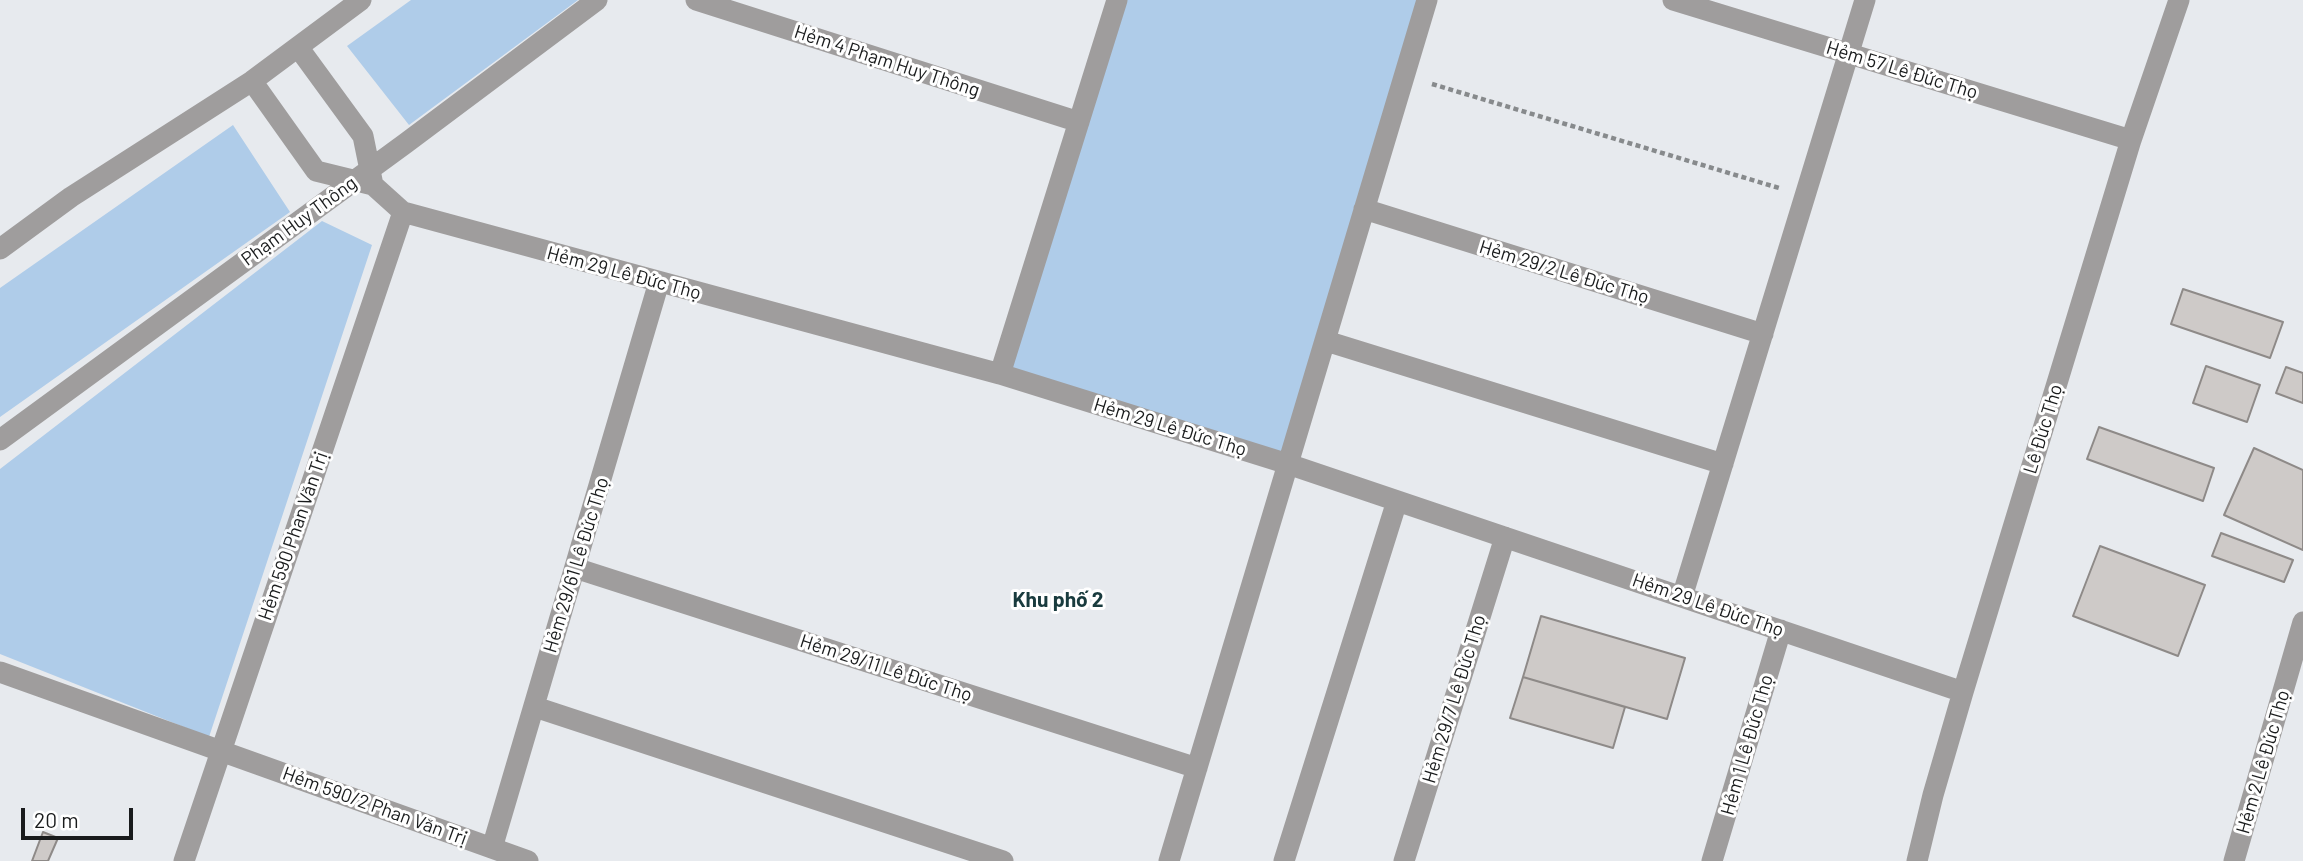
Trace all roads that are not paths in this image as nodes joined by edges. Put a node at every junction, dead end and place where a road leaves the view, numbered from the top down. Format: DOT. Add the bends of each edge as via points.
graph roads {
  1 [pos="361,0"];
  2 [pos="597,0"];
  3 [pos="696,0"];
  4 [pos="1117,0"];
  5 [pos="1427,0"];
  6 [pos="1673,0"];
  7 [pos="1865,0"];
  8 [pos="2179,0"];
  9 [pos="298,47"];
  10 [pos="1849,54"];
  11 [pos="252,81"];
  12 [pos="1079,122"];
  13 [pos="2131,140"];
  14 [pos="366,178"];
  15 [pos="1364,209"];
  16 [pos="402,212"];
  17 [pos="0,249"];
  18 [pos="659,282"];
  19 [pos="1763,334"];
  20 [pos="1326,341"];
  21 [pos="1000,374"];
  22 [pos="0,440"];
  23 [pos="1289,464"];
  24 [pos="1723,464"];
  25 [pos="1397,501"];
  26 [pos="1505,537"];
  27 [pos="575,568"];
  28 [pos="1682,597"];
  29 [pos="2303,622"];
  30 [pos="1781,630"];
  31 [pos="0,672"];
  32 [pos="1963,692"];
  33 [pos="534,707"];
  34 [pos="221,751"];
  35 [pos="1197,768"];
  36 [pos="492,848"];
  37 [pos="184,861"];
  38 [pos="528,861"];
  39 [pos="1003,861"];
  40 [pos="1169,861"];
  41 [pos="1284,861"];
  42 [pos="1404,861"];
  43 [pos="1713,861"];
  44 [pos="1917,861"];
  45 [pos="2234,861"];
  1 -- 9 [label="street"];
  2 -- 14 [label="street, Phạm Huy Thông"];
  3 -- 12 [label="street, Hẻm 4 Phạm Huy Thông"];
  4 -- 12 [label="street"];
  5 -- 15 [label="street"];
  6 -- 10 [label="street, Hẻm 57 Lê Đức Thọ"];
  7 -- 10 [label="street"];
  8 -- 13 [label="street, Lê Đức Thọ"];
  9 -- 11 [label="street"];
  9 -- 14 [label="street" via="363,136"];
  10 -- 13 [label="street, Hẻm 57 Lê Đức Thọ"];
  10 -- 19 [label="street"];
  11 -- 14 [label="street" via="316,171"];
  11 -- 17 [label="street" via="71,197"];
  12 -- 21 [label="street"];
  13 -- 32 [label="street, Lê Đức Thọ"];
  14 -- 16 [label="street, Hẻm 29 Lê Đức Thọ"];
  14 -- 22 [label="street, Phạm Huy Thông"];
  15 -- 19 [label="street, Hẻm 29/2 Lê Đức Thọ"];
  15 -- 20 [label="street"];
  16 -- 18 [label="street, Hẻm 29 Lê Đức Thọ"];
  16 -- 34 [label="street, Hẻm 590 Phan Văn Trị"];
  18 -- 21 [label="street, Hẻm 29 Lê Đức Thọ"];
  18 -- 27 [label="street, Hẻm 29/61 Lê Đức Thọ"];
  19 -- 24 [label="street"];
  20 -- 23 [label="street"];
  20 -- 24 [label="street"];
  21 -- 23 [label="street, Hẻm 29 Lê Đức Thọ"];
  23 -- 25 [label="street, Hẻm 29 Lê Đức Thọ"];
  23 -- 35 [label="street"];
  24 -- 28 [label="street"];
  25 -- 26 [label="street, Hẻm 29 Lê Đức Thọ"];
  25 -- 41 [label="street"];
  26 -- 28 [label="street, Hẻm 29 Lê Đức Thọ"];
  26 -- 42 [label="street, Hẻm 29/7 Lê Đức Thọ"];
  27 -- 33 [label="street, Hẻm 29/61 Lê Đức Thọ"];
  27 -- 35 [label="street, Hẻm 29/11 Lê Đức Thọ"];
  28 -- 30 [label="street, Hẻm 29 Lê Đức Thọ"];
  29 -- 45 [label="street, Hẻm 2 Lê Đức Thọ"];
  30 -- 32 [label="street, Hẻm 29 Lê Đức Thọ"];
  30 -- 43 [label="street, Hẻm 1 Lê Đức Thọ"];
  31 -- 34 [label="street, Hẻm 590/2 Phan Văn Trị"];
  32 -- 44 [label="street, Lê Đức Thọ"];
  33 -- 36 [label="street, Hẻm 29/61 Lê Đức Thọ"];
  33 -- 39 [label="street"];
  34 -- 36 [label="street, Hẻm 590/2 Phan Văn Trị"];
  34 -- 37 [label="street, Hẻm 590 Phan Văn Trị"];
  35 -- 40 [label="street"];
  36 -- 38 [label="street, Hẻm 590/2 Phan Văn Trị"];
}
